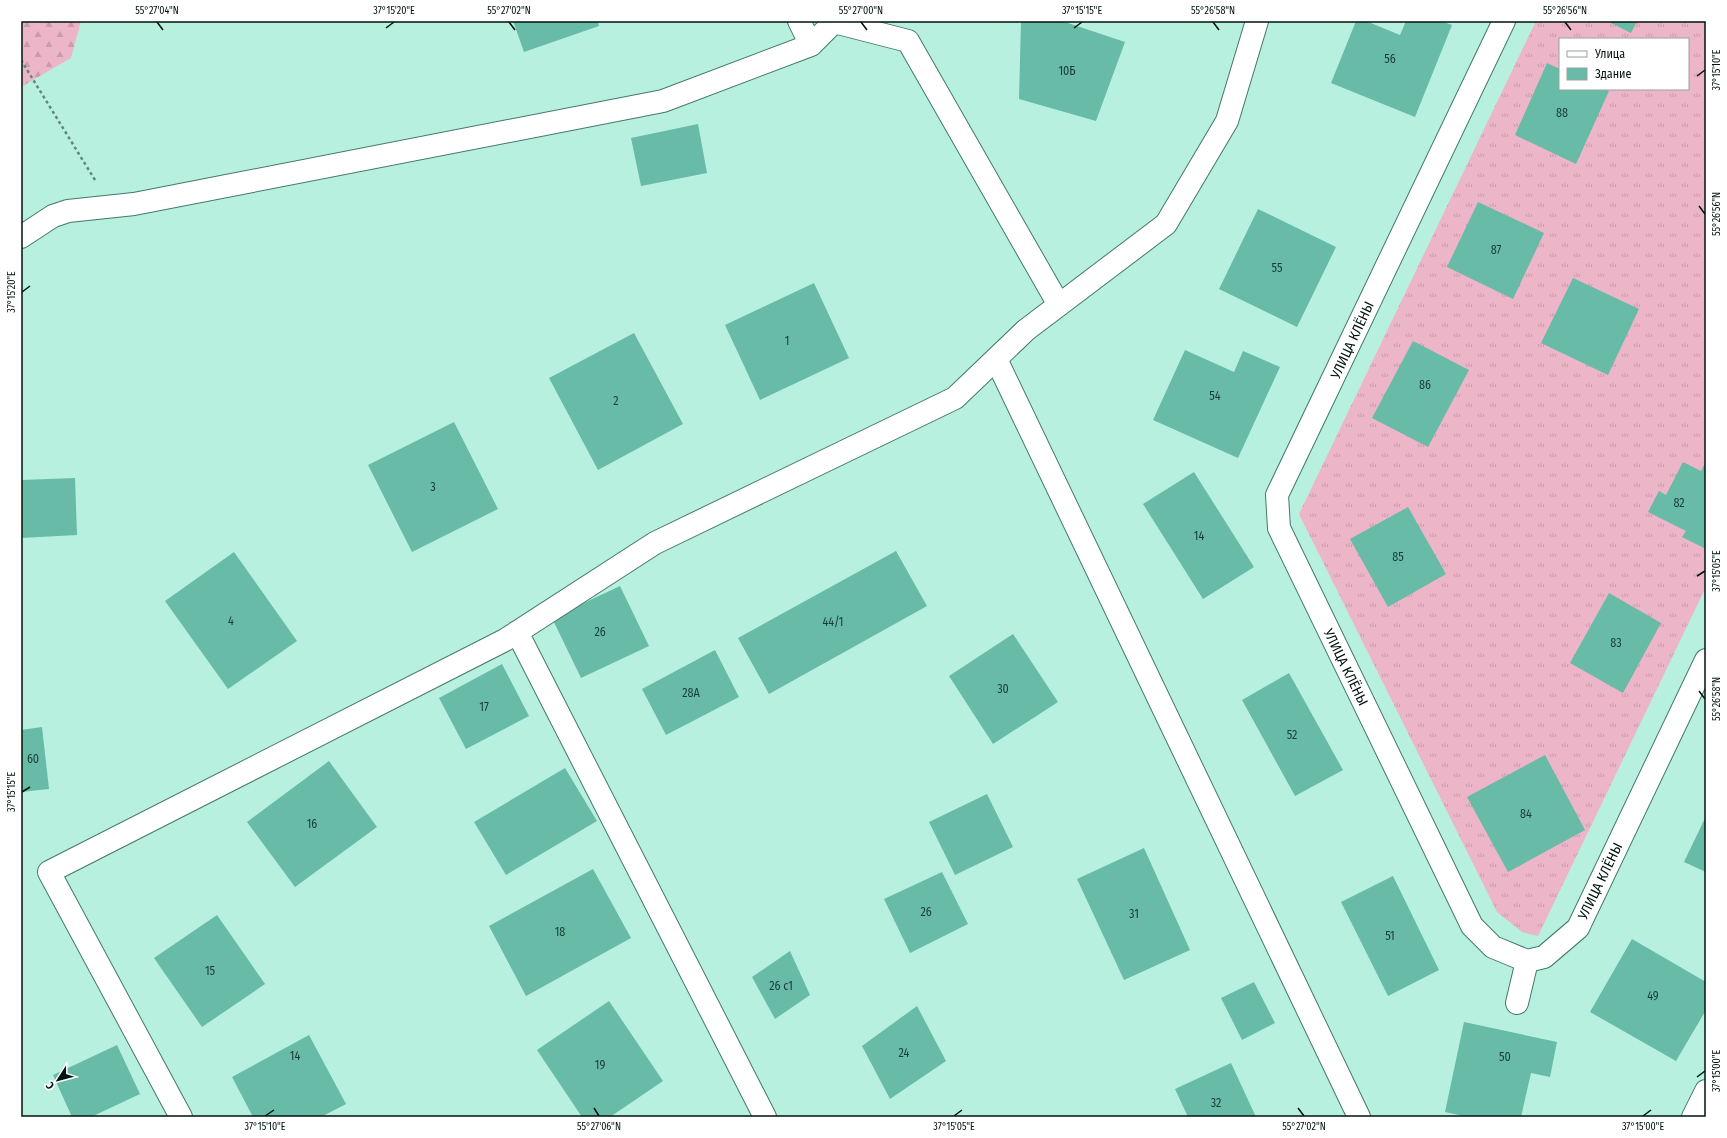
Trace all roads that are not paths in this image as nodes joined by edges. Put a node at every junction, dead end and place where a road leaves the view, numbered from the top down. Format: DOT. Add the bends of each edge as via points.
graph roads {
  1 [pos="799,21"];
  2 [pos="1257,21"];
  3 [pos="1504,21"];
  4 [pos="811,45"];
  5 [pos="21,237"];
  6 [pos="1059,305"];
  7 [pos="996,359"];
  8 [pos="517,632"];
  9 [pos="1706,660"];
  10 [pos="1528,961"];
  11 [pos="1517,1004"];
  12 [pos="1706,1091"];
  13 [pos="181,1117"];
  14 [pos="765,1117"];
  15 [pos="1359,1117"];
  16 [pos="1693,1117"];
  1 -- 4 [label="street"];
  2 -- 6 [label="street" via="1227,121 1166,224"];
  3 -- 10 [label="street, УЛИЦА КЛЁНЫ" via="1277,495 1279,528 1472,926 1493,947"];
  4 -- 5 [label="street" via="663,100 134,204 68,211 53,216"];
  4 -- 6 [label="street" via="834,22 908,42"];
  6 -- 7 [label="street" via="1026,330"];
  7 -- 8 [label="street" via="955,398 655,543"];
  7 -- 15 [label="street"];
  8 -- 13 [label="street" via="49,872"];
  8 -- 14 [label="street"];
  9 -- 10 [label="street, УЛИЦА КЛЁНЫ" via="1578,928 1544,957"];
  10 -- 11 [label="street"];
  12 -- 16 [label="street"];
}
